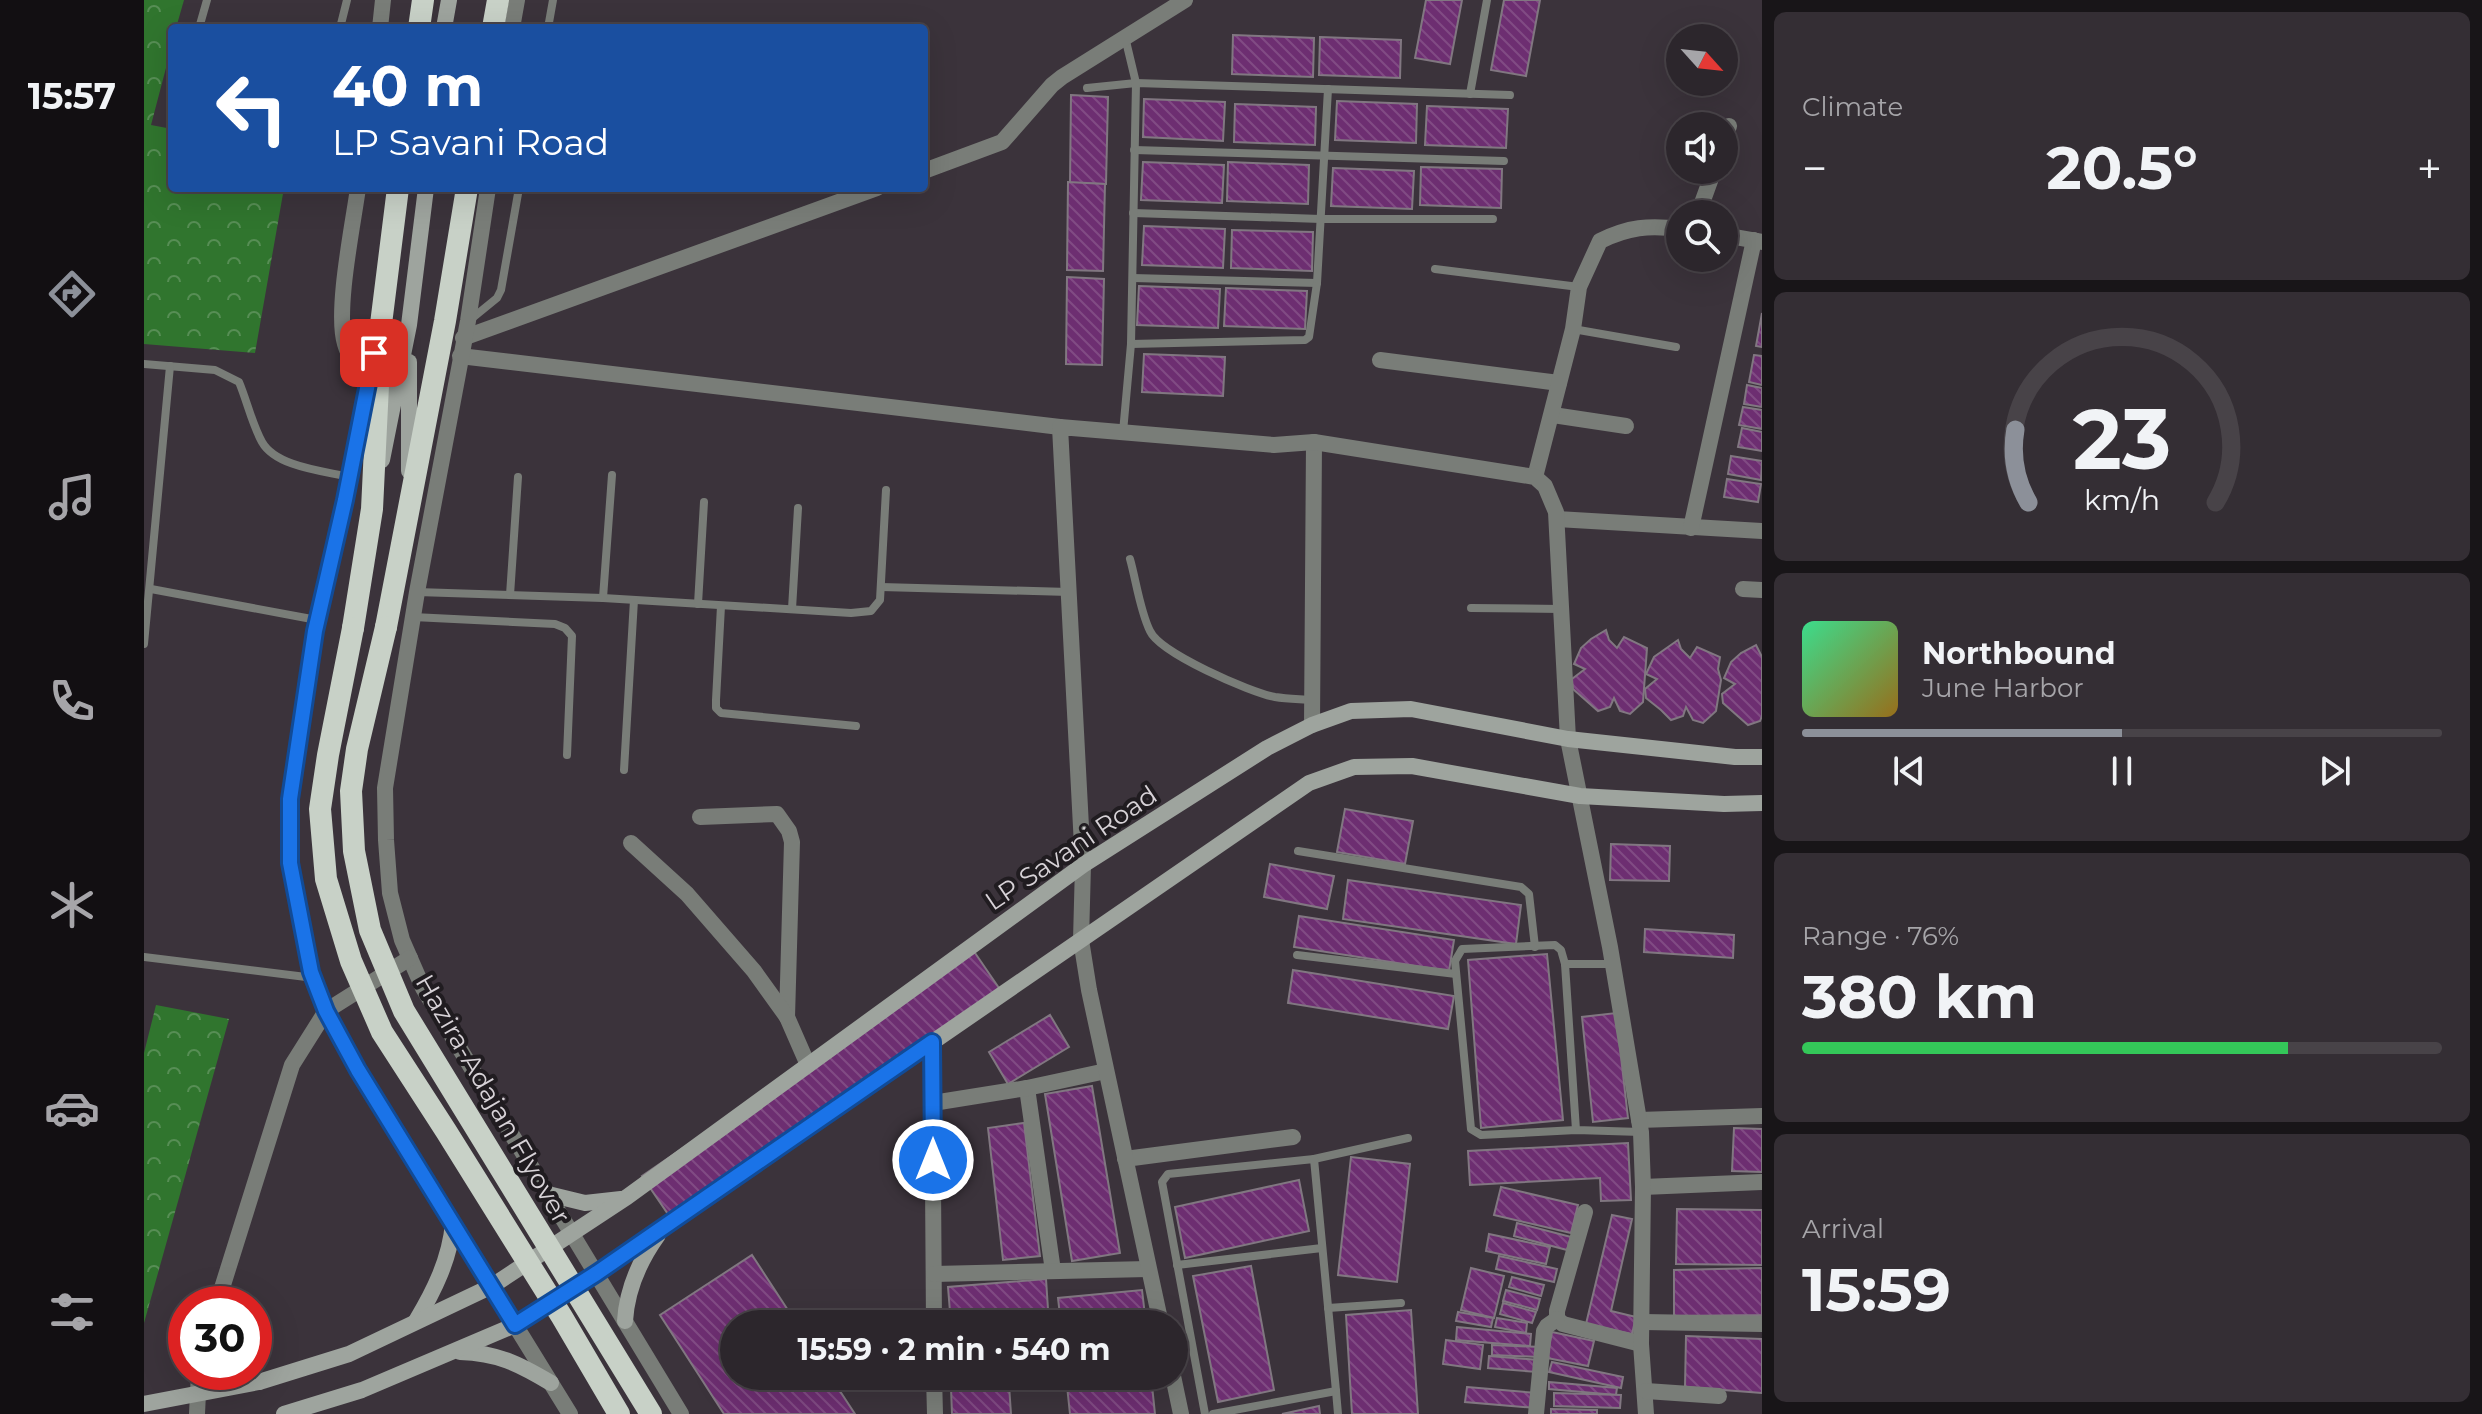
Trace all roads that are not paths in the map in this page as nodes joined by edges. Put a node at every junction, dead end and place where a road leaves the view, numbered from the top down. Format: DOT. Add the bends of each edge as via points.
graph roads {
  1 [pos="207,0"];
  2 [pos="347,0"];
  3 [pos="383,0"];
  4 [pos="423,0"];
  5 [pos="449,0"];
  6 [pos="498,0"];
  7 [pos="517,0"];
  8 [pos="553,0"];
  9 [pos="1185,0"];
  10 [pos="1487,0"];
  11 [pos="200,24"];
  12 [pos="341,24"];
  13 [pos="380,24"];
  14 [pos="420,24"];
  15 [pos="445,24"];
  16 [pos="494,24"];
  17 [pos="513,24"];
  18 [pos="549,24"];
  19 [pos="1125,37"];
  20 [pos="1136,83"];
  21 [pos="1087,88"];
  22 [pos="1328,89"];
  23 [pos="1470,94"];
  24 [pos="1510,95"];
  25 [pos="1134,150"];
  26 [pos="1324,155"];
  27 [pos="1504,161"];
  28 [pos="928,170"];
  29 [pos="357,192"];
  30 [pos="398,192"];
  31 [pos="426,192"];
  32 [pos="466,192"];
  33 [pos="487,192"];
  34 [pos="518,192"];
  35 [pos="865,192"];
  36 [pos="1133,213"];
  37 [pos="1321,219"];
  38 [pos="1493,219"];
  39 [pos="1666,227"];
  40 [pos="1738,237"];
  41 [pos="1758,241"];
  42 [pos="1435,269"];
  43 [pos="1133,278"];
  44 [pos="1317,283"];
  45 [pos="1579,287"];
  46 [pos="381,324"];
  47 [pos="409,325"];
  48 [pos="1573,329"];
  49 [pos="466,330"];
  50 [pos="1131,344"];
  51 [pos="1676,347"];
  52 [pos="460,356"];
  53 [pos="1380,360"];
  54 [pos="144,364"];
  55 [pos="170,366"];
  56 [pos="367,382"];
  57 [pos="1559,383"];
  58 [pos="1553,415"];
  59 [pos="1626,426"];
  60 [pos="1060,427"];
  61 [pos="1123,433"];
  62 [pos="1314,442"];
  63 [pos="612,475"];
  64 [pos="349,477"];
  65 [pos="518,477"];
  66 [pos="1535,477"];
  67 [pos="886,490"];
  68 [pos="704,502"];
  69 [pos="408,505"];
  70 [pos="798,508"];
  71 [pos="372,509"];
  72 [pos="1557,519"];
  73 [pos="1691,528"];
  74 [pos="1762,531"];
  75 [pos="1130,559"];
  76 [pos="881,587"];
  77 [pos="151,589"];
  78 [pos="1743,589"];
  79 [pos="1762,590"];
  80 [pos="417,592"];
  81 [pos="1069,592"];
  82 [pos="510,595"];
  83 [pos="603,598"];
  84 [pos="634,600"];
  85 [pos="698,604"];
  86 [pos="721,606"];
  87 [pos="1471,608"];
  88 [pos="792,609"];
  89 [pos="1562,609"];
  90 [pos="412,617"];
  91 [pos="317,620"];
  92 [pos="144,644"];
  93 [pos="1312,700"];
  94 [pos="1312,725"];
  95 [pos="856,726"];
  96 [pos="1568,739"];
  97 [pos="567,755"];
  98 [pos="1762,757"];
  99 [pos="624,770"];
  100 [pos="1580,796"];
  101 [pos="1762,803"];
  102 [pos="700,817"];
  103 [pos="631,843"];
  104 [pos="1298,851"];
  105 [pos="1083,865"];
  106 [pos="1081,940"];
  107 [pos="1535,947"];
  108 [pos="1297,955"];
  109 [pos="144,957"];
  110 [pos="410,958"];
  111 [pos="1565,964"];
  112 [pos="1613,964"];
  113 [pos="1456,974"];
  114 [pos="314,978"];
  115 [pos="326,1011"];
  116 [pos="787,1017"];
  117 [pos="932,1042"];
  118 [pos="808,1065"];
  119 [pos="1106,1071"];
  120 [pos="1027,1088"];
  121 [pos="933,1103"];
  122 [pos="1762,1116"];
  123 [pos="1640,1126"];
  124 [pos="1576,1130"];
  125 [pos="1293,1137"];
  126 [pos="1408,1138"];
  127 [pos="1125,1159"];
  128 [pos="1314,1159"];
  129 [pos="1762,1182"];
  130 [pos="1643,1187"];
  131 [pos="548,1194"];
  132 [pos="627,1197"];
  133 [pos="1585,1212"];
  134 [pos="453,1223"];
  135 [pos="664,1227"];
  136 [pos="572,1234"];
  137 [pos="1322,1248"];
  138 [pos="1177,1265"];
  139 [pos="1148,1269"];
  140 [pos="1053,1271"];
  141 [pos="597,1273"];
  142 [pos="934,1274"];
  143 [pos="223,1286"];
  144 [pos="492,1286"];
  145 [pos="1401,1303"];
  146 [pos="1328,1308"];
  147 [pos="934,1310"];
  148 [pos="1158,1310"];
  149 [pos="1557,1319"];
  150 [pos="625,1321"];
  151 [pos="1643,1322"];
  152 [pos="415,1323"];
  153 [pos="1762,1324"];
  154 [pos="515,1325"];
  155 [pos="1641,1344"];
  156 [pos="452,1352"];
  157 [pos="551,1383"];
  158 [pos="198,1390"];
  159 [pos="934,1390"];
  160 [pos="1176,1390"];
  161 [pos="1336,1391"];
  162 [pos="1646,1391"];
  163 [pos="1719,1396"];
  164 [pos="144,1404"];
  165 [pos="197,1414"];
  166 [pos="284,1414"];
  167 [pos="570,1414"];
  168 [pos="619,1414"];
  169 [pos="651,1414"];
  170 [pos="681,1414"];
  171 [pos="935,1414"];
  172 [pos="1181,1414"];
  173 [pos="1205,1414"];
  174 [pos="1213,1414"];
  175 [pos="1338,1414"];
  176 [pos="1536,1414"];
  177 [pos="1646,1414"];
  1 -- 11 [label="lane"];
  2 -- 12 [label="lane"];
  3 -- 13 [label="street"];
  4 -- 14 [label="highway"];
  5 -- 15 [label="main road"];
  6 -- 16 [label="highway"];
  7 -- 17 [label="street"];
  8 -- 18 [label="lane"];
  9 -- 19 [label="street"];
  10 -- 23 [label="lane"];
  19 -- 20 [label="lane"];
  19 -- 28 [label="street" via="1052,85 1002,142"];
  20 -- 21 [label="lane"];
  20 -- 22 [label="lane"];
  20 -- 25 [label="lane"];
  22 -- 23 [label="lane"];
  22 -- 26 [label="lane"];
  23 -- 24 [label="lane"];
  25 -- 26 [label="lane"];
  25 -- 36 [label="lane"];
  26 -- 27 [label="lane"];
  26 -- 37 [label="lane"];
  29 -- 56 [label="street" via="342,322 345,344"];
  30 -- 46 [label="highway, Hazira-Adajan Flyover"];
  31 -- 47 [label="main road"];
  32 -- 69 [label="highway, Hazira-Adajan Flyover"];
  33 -- 49 [label="street"];
  34 -- 49 [label="lane" via="501,290"];
  35 -- 49 [label="street"];
  36 -- 37 [label="lane"];
  36 -- 43 [label="lane"];
  37 -- 38 [label="lane"];
  37 -- 44 [label="lane"];
  39 -- 45 [label="street" via="1623,229 1600,241"];
  40 -- 41 [label="street"];
  41 -- 73 [label="street"];
  42 -- 45 [label="lane"];
  43 -- 44 [label="lane"];
  43 -- 50 [label="lane"];
  44 -- 50 [label="lane" via="1311,332 1305,340"];
  45 -- 48 [label="street"];
  46 -- 56 [label="street"];
  46 -- 71 [label="highway, Hazira-Adajan Flyover"];
  47 -- 69 [label="main road"];
  47 -- 71 [label="main road"];
  48 -- 51 [label="lane"];
  48 -- 57 [label="street"];
  49 -- 52 [label="street"];
  50 -- 61 [label="lane"];
  52 -- 60 [label="street"];
  52 -- 80 [label="street"];
  53 -- 57 [label="street"];
  54 -- 55 [label="lane"];
  55 -- 64 [label="lane" via="215,370 239,382 263,444 274,456"];
  55 -- 77 [label="lane"];
  56 -- 64 [label="street"];
  57 -- 58 [label="street"];
  58 -- 59 [label="street"];
  58 -- 66 [label="street"];
  60 -- 61 [label="street"];
  60 -- 81 [label="street"];
  61 -- 62 [label="street" via="1274,445"];
  62 -- 66 [label="street"];
  62 -- 93 [label="street"];
  63 -- 83 [label="lane"];
  64 -- 91 [label="street"];
  65 -- 82 [label="lane"];
  66 -- 72 [label="street" via="1545,486"];
  67 -- 76 [label="lane"];
  68 -- 85 [label="lane"];
  69 -- 169 [label="highway, Hazira-Adajan Flyover, bridge" via="351,791 354,851 370,930 404,1011"];
  70 -- 88 [label="lane"];
  71 -- 168 [label="highway, Hazira-Adajan Flyover, bridge" via="320,809 326,879 351,961 382,1032"];
  72 -- 73 [label="street"];
  72 -- 89 [label="street"];
  73 -- 74 [label="street"];
  75 -- 93 [label="lane" via="1149,630 1163,646 1254,691"];
  76 -- 81 [label="lane"];
  76 -- 88 [label="lane" via="871,611"];
  77 -- 91 [label="lane"];
  77 -- 92 [label="lane"];
  78 -- 79 [label="street"];
  80 -- 82 [label="lane"];
  80 -- 90 [label="street"];
  81 -- 105 [label="street"];
  82 -- 83 [label="lane"];
  83 -- 84 [label="lane"];
  84 -- 85 [label="lane"];
  84 -- 99 [label="lane"];
  85 -- 86 [label="lane"];
  86 -- 88 [label="lane"];
  86 -- 95 [label="lane" via="716,708 721,713"];
  87 -- 89 [label="lane"];
  89 -- 96 [label="street"];
  90 -- 97 [label="lane" via="565,628 572,636"];
  90 -- 110 [label="street" via="385,788 390,893"];
  91 -- 114 [label="street" via="290,812 290,863"];
  93 -- 94 [label="street"];
  94 -- 96 [label="main road, LP Savani Road" via="1351,711 1411,709"];
  94 -- 105 [label="main road, LP Savani Road"];
  96 -- 98 [label="main road, LP Savani Road"];
  96 -- 100 [label="street"];
  100 -- 101 [label="main road"];
  100 -- 106 [label="main road" via="1412,766 1354,767 1309,783"];
  100 -- 112 [label="street"];
  102 -- 116 [label="street" via="777,814 789,831"];
  103 -- 116 [label="street" via="687,894"];
  104 -- 107 [label="lane" via="1521,887 1529,894"];
  105 -- 106 [label="street"];
  105 -- 118 [label="main road, LP Savani Road"];
  106 -- 117 [label="main road"];
  106 -- 119 [label="street"];
  107 -- 111 [label="lane" via="1558,946"];
  107 -- 113 [label="lane" via="1462,949 1455,961"];
  108 -- 113 [label="lane"];
  109 -- 114 [label="lane"];
  110 -- 115 [label="street"];
  110 -- 131 [label="street"];
  111 -- 112 [label="lane"];
  111 -- 124 [label="lane"];
  112 -- 123 [label="street"];
  113 -- 124 [label="lane" via="1471,1129 1481,1135"];
  114 -- 115 [label="street"];
  115 -- 134 [label="street"];
  115 -- 143 [label="street" via="292,1065"];
  116 -- 118 [label="street"];
  117 -- 121 [label="street"];
  117 -- 135 [label="main road"];
  118 -- 132 [label="main road, LP Savani Road"];
  119 -- 120 [label="street"];
  119 -- 127 [label="street"];
  120 -- 121 [label="street"];
  120 -- 140 [label="street"];
  121 -- 142 [label="street"];
  122 -- 123 [label="street"];
  123 -- 124 [label="lane"];
  123 -- 130 [label="street"];
  125 -- 127 [label="street"];
  126 -- 128 [label="lane"];
  127 -- 139 [label="street"];
  128 -- 137 [label="lane"];
  128 -- 138 [label="lane" via="1168,1174 1162,1182 1163,1196"];
  129 -- 130 [label="street"];
  130 -- 151 [label="street"];
  131 -- 132 [label="main road" via="585,1203"];
  131 -- 136 [label="street"];
  132 -- 136 [label="main road, LP Savani Road"];
  133 -- 149 [label="street"];
  134 -- 144 [label="street"];
  134 -- 152 [label="main road" via="440,1275"];
  135 -- 141 [label="main road"];
  135 -- 150 [label="main road" via="634,1280"];
  136 -- 141 [label="street"];
  136 -- 144 [label="main road, LP Savani Road"];
  137 -- 138 [label="lane"];
  137 -- 146 [label="lane"];
  138 -- 173 [label="lane"];
  139 -- 140 [label="street"];
  139 -- 148 [label="street"];
  140 -- 142 [label="street"];
  141 -- 150 [label="street"];
  141 -- 154 [label="main road"];
  142 -- 147 [label="street"];
  144 -- 152 [label="main road, LP Savani Road"];
  144 -- 154 [label="street"];
  145 -- 146 [label="lane"];
  146 -- 161 [label="lane"];
  149 -- 155 [label="street"];
  149 -- 176 [label="street" via="1544,1331"];
  150 -- 170 [label="street"];
  151 -- 153 [label="street"];
  151 -- 155 [label="street"];
  152 -- 164 [label="main road, LP Savani Road, bridge" via="349,1354 259,1382"];
  154 -- 156 [label="main road"];
  154 -- 157 [label="street"];
  155 -- 162 [label="street"];
  156 -- 157 [label="main road" via="500,1357"];
  156 -- 166 [label="main road" via="362,1390"];
  157 -- 167 [label="street"];
  158 -- 165 [label="street"];
  159 -- 171 [label="street"];
  160 -- 172 [label="street"];
  161 -- 174 [label="lane"];
  161 -- 175 [label="lane"];
  162 -- 163 [label="street"];
  162 -- 177 [label="street"];
}
